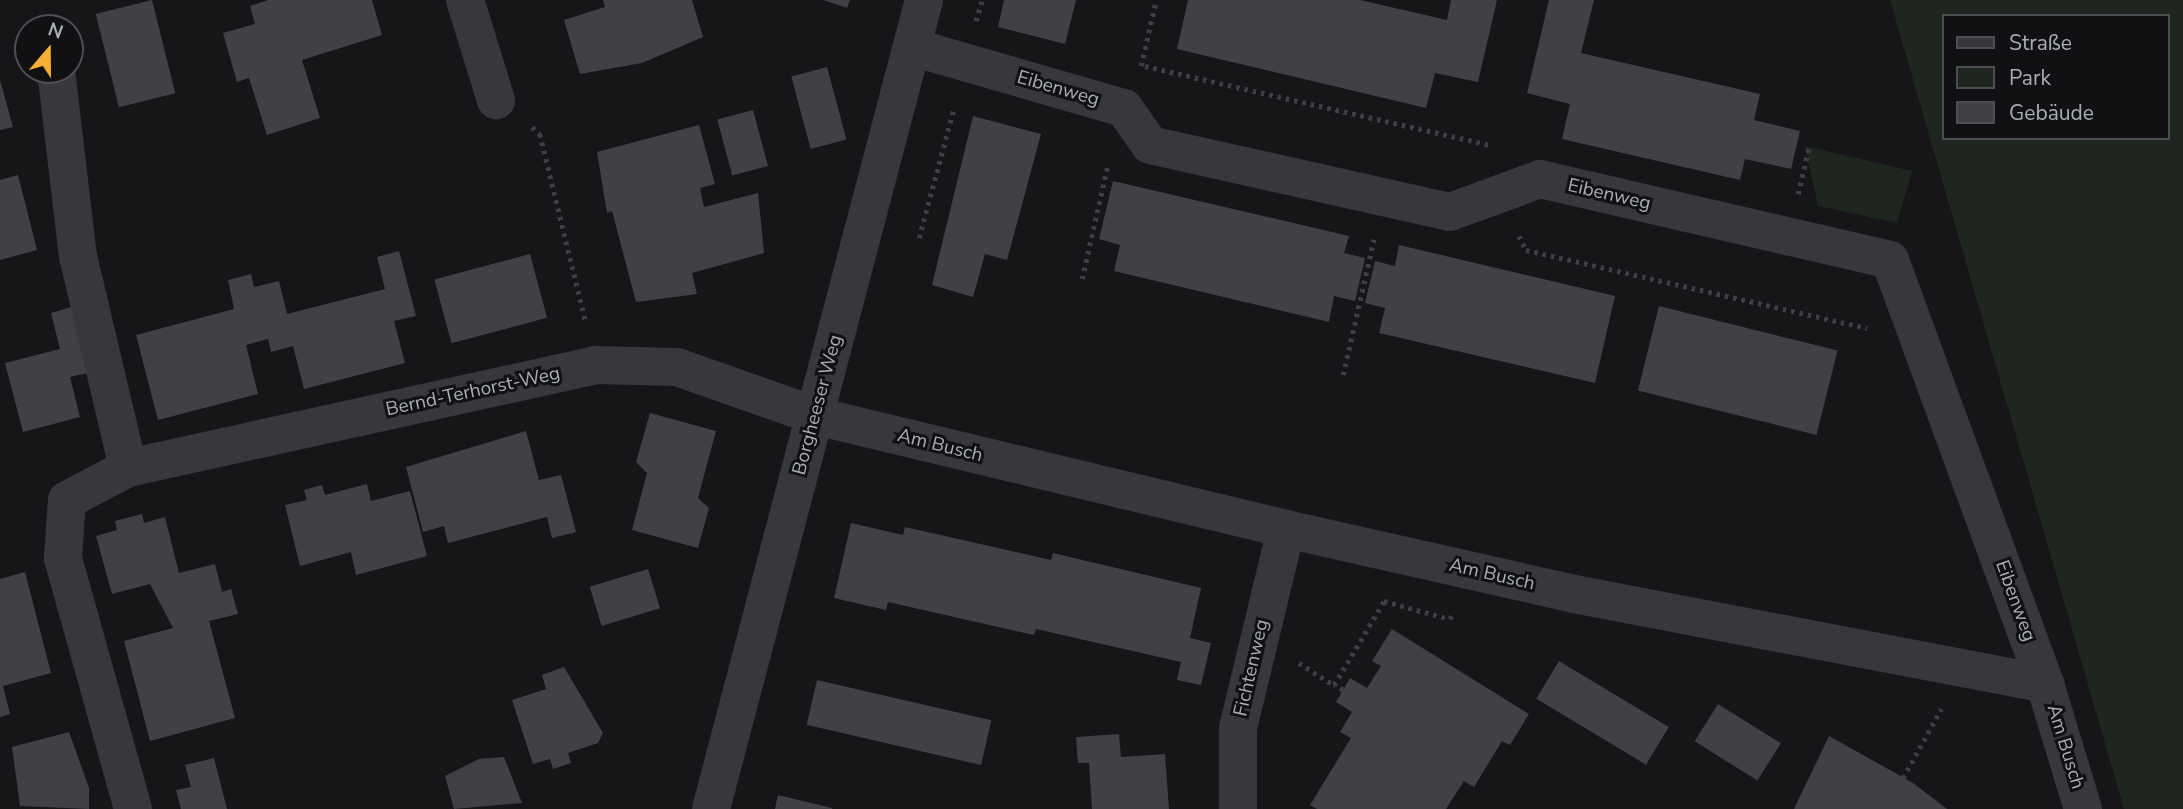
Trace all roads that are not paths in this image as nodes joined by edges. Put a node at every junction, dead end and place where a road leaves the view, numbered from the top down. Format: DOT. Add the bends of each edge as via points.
graph roads {
  1 [pos="465,0"];
  2 [pos="925,0"];
  3 [pos="912,47"];
  4 [pos="58,84"];
  5 [pos="496,100"];
  6 [pos="816,416"];
  7 [pos="128,468"];
  8 [pos="1286,529"];
  9 [pos="2045,684"];
  10 [pos="133,809"];
  11 [pos="711,809"];
  12 [pos="1238,809"];
  13 [pos="2084,809"];
  1 -- 5 [label="street"];
  2 -- 3 [label="street, Borgheeser Weg"];
  3 -- 6 [label="street, Borgheeser Weg"];
  3 -- 9 [label="street, Eibenweg" via="1124,108 1150,145 1450,212 1540,179 1890,260"];
  4 -- 7 [label="street" via="78,256"];
  6 -- 7 [label="street, Bernd-Terhorst-Weg" via="677,367 596,365"];
  6 -- 8 [label="street, Am Busch"];
  6 -- 11 [label="street, Borgheeser Weg"];
  7 -- 10 [label="street, Bernd-Terhorst-Weg" via="67,499 62,558"];
  8 -- 9 [label="street, Am Busch"];
  8 -- 12 [label="street, Fichtenweg" via="1238,728"];
  9 -- 13 [label="street, Am Busch"];
}
